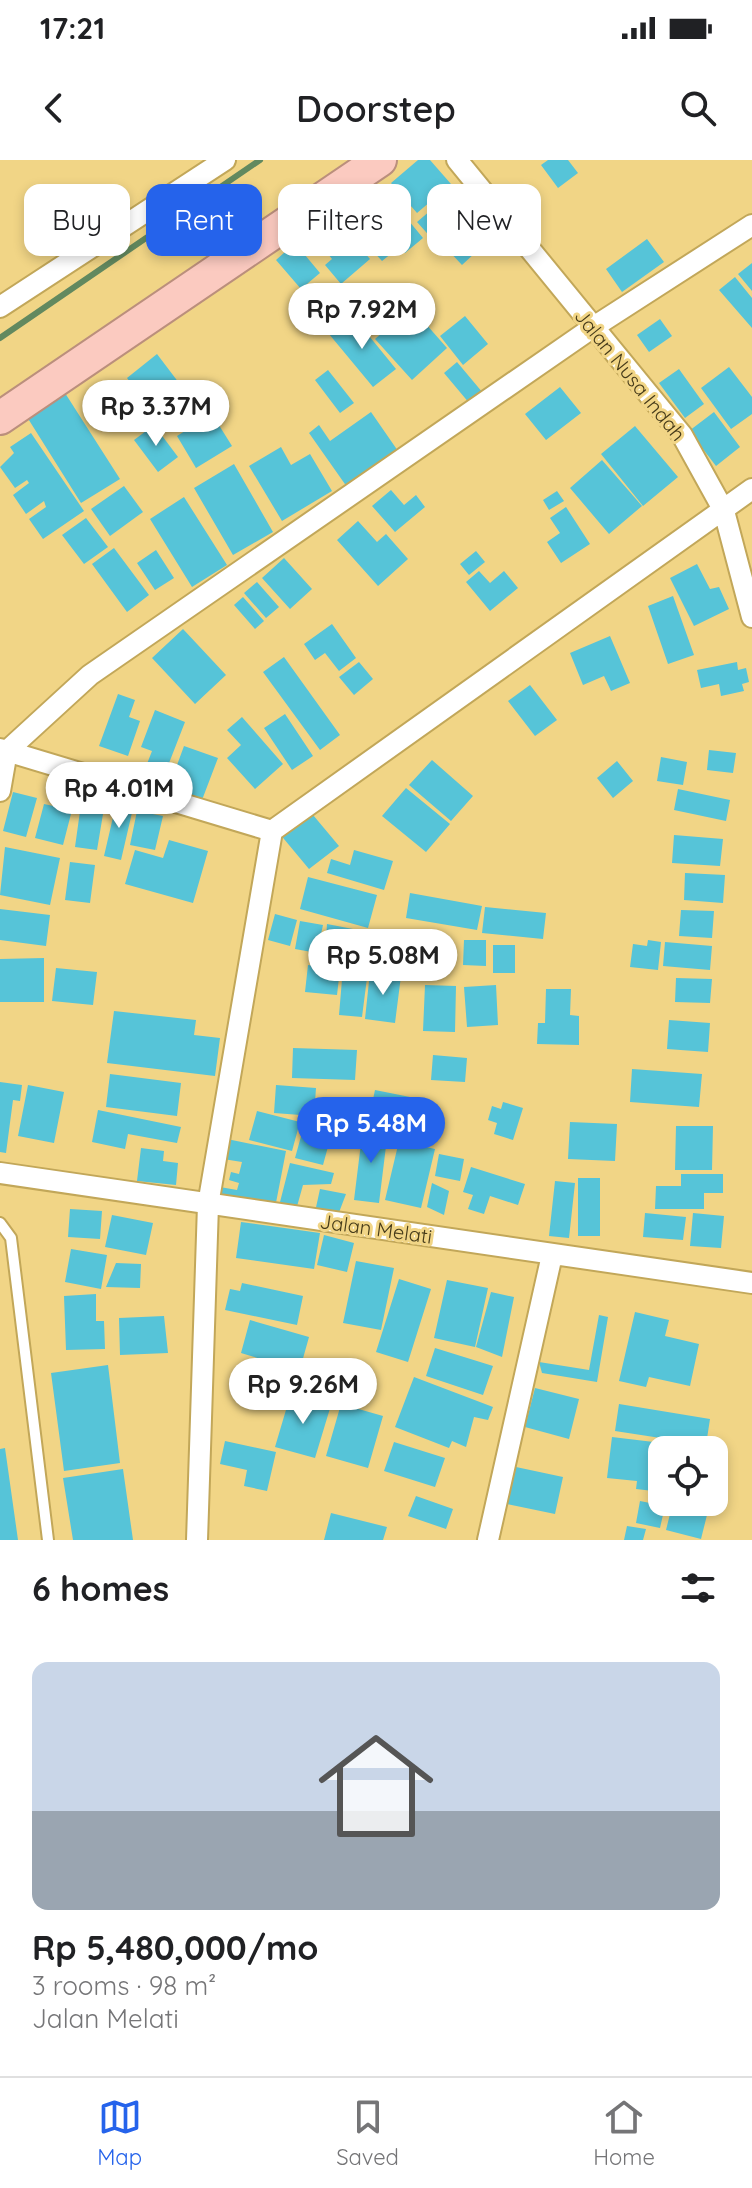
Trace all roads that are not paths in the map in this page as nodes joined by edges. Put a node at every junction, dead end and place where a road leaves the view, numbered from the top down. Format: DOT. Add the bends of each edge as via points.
graph roads {
  1 [pos="225,160"];
  2 [pos="346,160"];
  3 [pos="380,160"];
  4 [pos="457,160"];
  5 [pos="752,225"];
  6 [pos="0,307"];
  7 [pos="592,328"];
  8 [pos="59,367"];
  9 [pos="0,396"];
  10 [pos="0,418"];
  11 [pos="752,489"];
  12 [pos="724,511"];
  13 [pos="752,617"];
  14 [pos="3,750"];
  15 [pos="0,791"];
  16 [pos="272,831"];
  17 [pos="0,1173"];
  18 [pos="208,1205"];
  19 [pos="0,1223"];
  20 [pos="552,1255"];
  21 [pos="752,1283"];
  22 [pos="200,1539"];
  23 [pos="48,1540"];
  24 [pos="488,1540"];
  1 -- 6 [label="street"];
  2 -- 8 [label="highway"];
  3 -- 8 [label="highway"];
  4 -- 7 [label="street, Jalan Nusa Indah"];
  5 -- 7 [label="street"];
  7 -- 12 [label="street, Jalan Nusa Indah" via="682,435"];
  7 -- 14 [label="street" via="90,675"];
  8 -- 9 [label="highway"];
  8 -- 10 [label="highway"];
  11 -- 12 [label="street"];
  12 -- 13 [label="street, Jalan Nusa Indah"];
  12 -- 16 [label="street"];
  14 -- 15 [label="street"];
  14 -- 16 [label="street"];
  16 -- 18 [label="street"];
  17 -- 18 [label="street, Jalan Melati"];
  18 -- 20 [label="street, Jalan Melati"];
  18 -- 22 [label="street"];
  19 -- 23 [label="lane" via="11,1238"];
  20 -- 21 [label="street, Jalan Melati"];
  20 -- 24 [label="street"];
}
